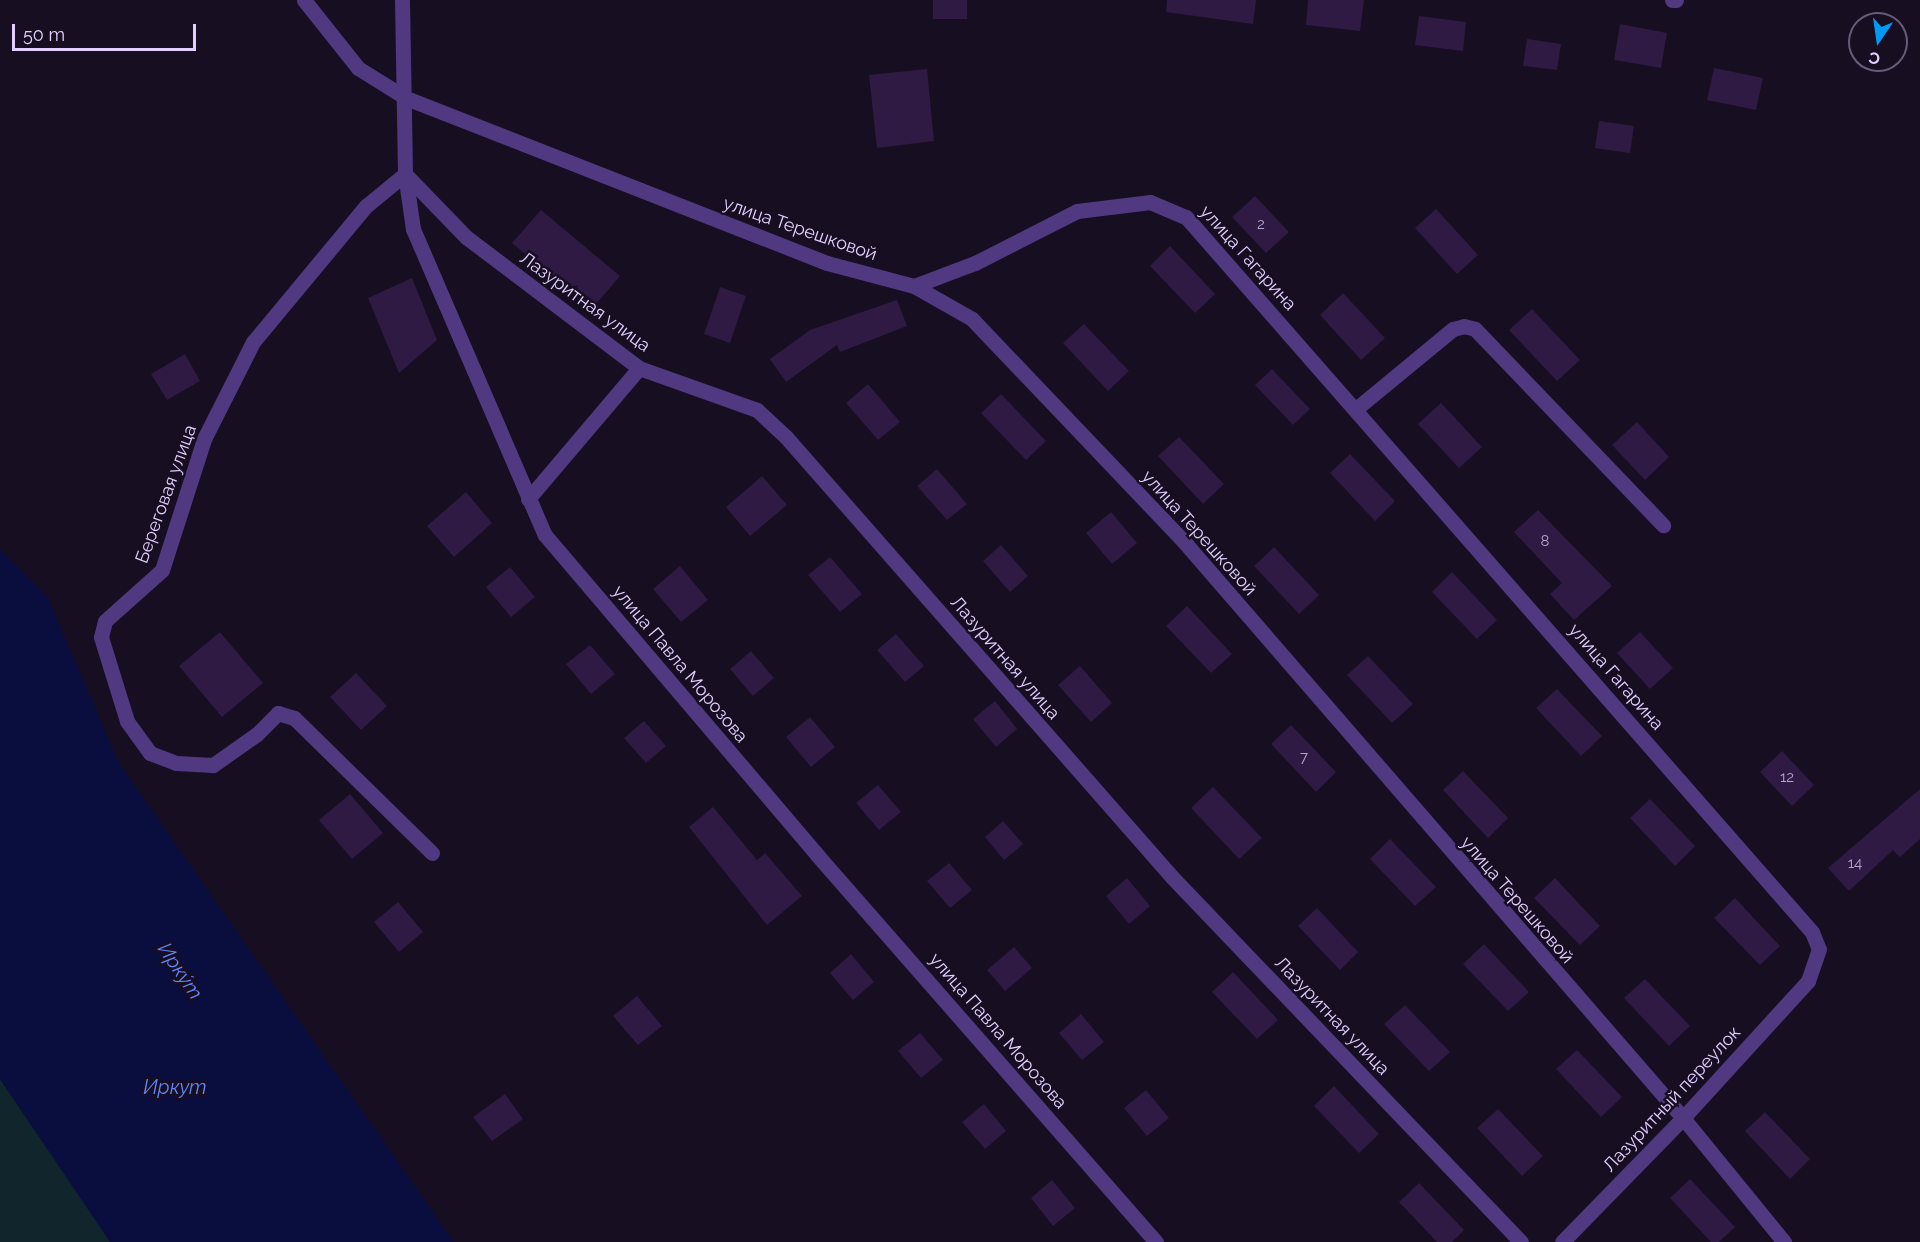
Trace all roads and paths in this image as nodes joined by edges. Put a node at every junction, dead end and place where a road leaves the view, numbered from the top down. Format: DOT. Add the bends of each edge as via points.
graph roads {
  1 [pos="304,0"];
  2 [pos="402,0"];
  3 [pos="406,98"];
  4 [pos="405,174"];
  5 [pos="914,286"];
  6 [pos="639,368"];
  7 [pos="1357,408"];
  8 [pos="528,498"];
  9 [pos="1663,525"];
  10 [pos="432,853"];
  11 [pos="1809,981"];
  12 [pos="1683,1118"];
  13 [pos="1156,1242"];
  14 [pos="1521,1242"];
  15 [pos="1562,1242"];
  16 [pos="1784,1242"];
  1 -- 3 [label="street, улица Терешковой" via="357,68"];
  2 -- 3 [label="street, улица Павла Морозова"];
  3 -- 4 [label="street, улица Павла Морозова"];
  3 -- 5 [label="street, улица Терешковой" via="827,262"];
  4 -- 6 [label="street, Лазуритная улица" via="466,237"];
  4 -- 8 [label="street, улица Павла Морозова" via="413,229"];
  4 -- 10 [label="street, Береговая улица" via="366,206 253,342 204,439 162,570 105,621 100,637 127,721 150,753 176,763 213,765 257,734 278,713 294,718"];
  5 -- 7 [label="street, улица Гагарина" via="975,263 1077,211 1150,201 1186,217"];
  5 -- 12 [label="street, улица Терешковой" via="972,319 1186,544"];
  6 -- 8 [label="street"];
  6 -- 14 [label="street, Лазуритная улица" via="758,410 786,437 1172,877"];
  7 -- 9 [label="street" via="1454,329 1475,329"];
  7 -- 11 [label="street, улица Гагарина" via="1812,932 1819,949"];
  8 -- 13 [label="street, улица Павла Морозова" via="544,535"];
  11 -- 12 [label="street, Лазуритный переулок"];
  12 -- 15 [label="street, Лазуритный переулок"];
  12 -- 16 [label="street, улица Терешковой"];
}
